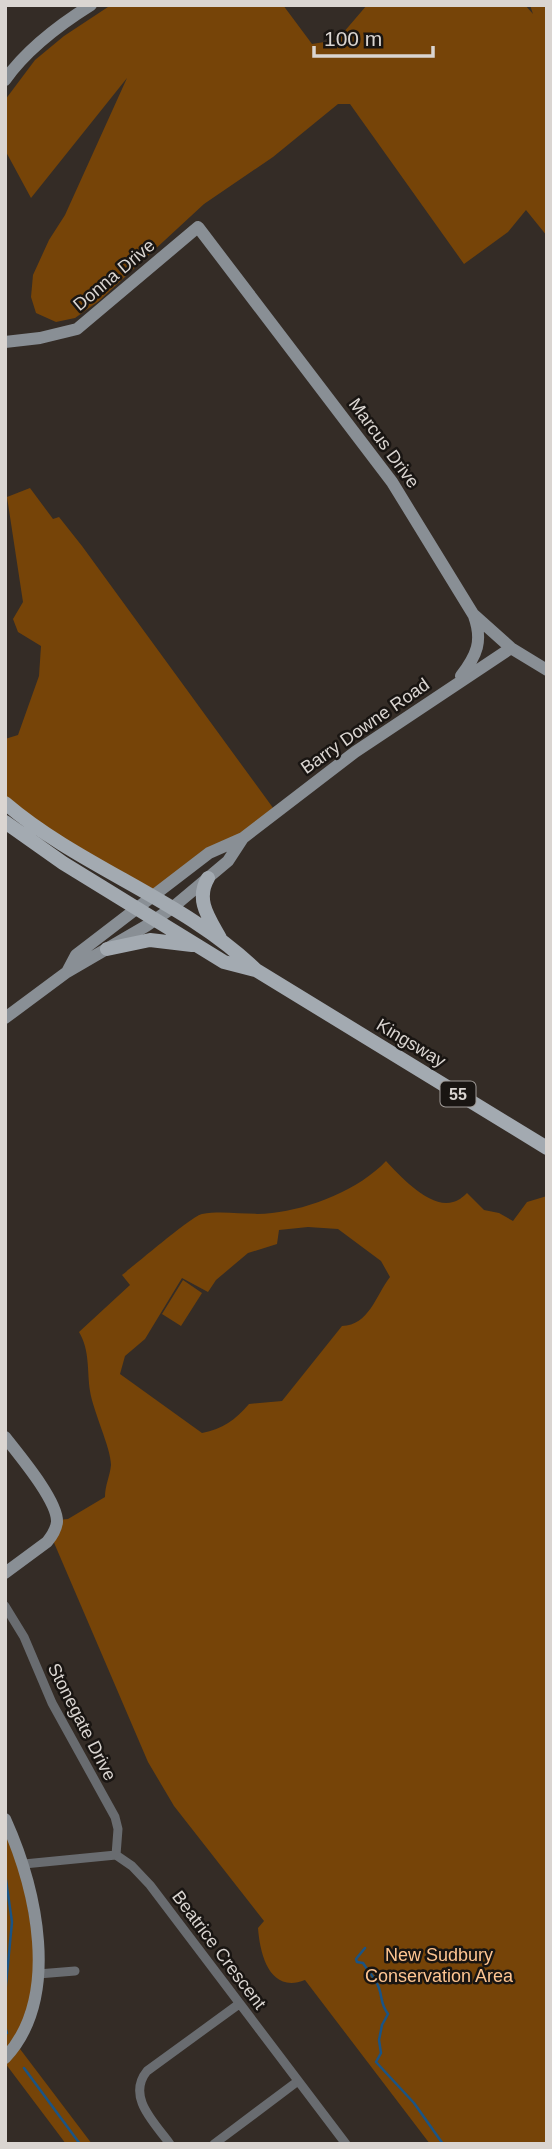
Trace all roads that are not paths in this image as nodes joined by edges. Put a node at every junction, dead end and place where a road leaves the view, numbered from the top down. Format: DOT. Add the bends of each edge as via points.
graph roads {
  1 [pos="91,5"];
  2 [pos="5,80"];
  3 [pos="198,227"];
  4 [pos="5,342"];
  5 [pos="473,614"];
  6 [pos="510,648"];
  7 [pos="547,670"];
  8 [pos="455,684"];
  9 [pos="5,803"];
  10 [pos="5,822"];
  11 [pos="243,838"];
  12 [pos="208,878"];
  13 [pos="153,896"];
  14 [pos="137,908"];
  15 [pos="172,908"];
  16 [pos="156,919"];
  17 [pos="220,940"];
  18 [pos="202,948"];
  19 [pos="107,949"];
  20 [pos="256,970"];
  21 [pos="67,972"];
  22 [pos="5,1018"];
  23 [pos="547,1148"];
  24 [pos="5,1437"];
  25 [pos="5,1573"];
  26 [pos="5,1606"];
  27 [pos="5,1819"];
  28 [pos="116,1855"];
  29 [pos="24,1864"];
  30 [pos="75,1971"];
  31 [pos="38,1974"];
  32 [pos="239,2004"];
  33 [pos="5,2058"];
  34 [pos="298,2081"];
  35 [pos="170,2144"];
  36 [pos="214,2144"];
  37 [pos="346,2144"];
  1 -- 2 [label="street" via="35,47"];
  3 -- 4 [label="street, Donna Drive" via="77,328"];
  3 -- 5 [label="street, Marcus Drive" via="392,482"];
  5 -- 6 [label="street, Marcus Drive"];
  5 -- 8 [label="street" via="480,642 477,655"];
  6 -- 7 [label="street, Marcus Drive"];
  6 -- 8 [label="street, Barry Downe Road"];
  8 -- 11 [label="street, Barry Downe Road" via="355,752"];
  9 -- 13 [label="main road, Kingsway / 55"];
  10 -- 14 [label="main road, Kingsway / 55"];
  11 -- 12 [label="street, Barry Downe Road" via="228,861"];
  11 -- 13 [label="street, Barry Downe Road" via="209,853"];
  12 -- 15 [label="street, Barry Downe Road"];
  12 -- 17 [label="main road" via="202,898"];
  13 -- 14 [label="street, Barry Downe Road"];
  13 -- 15 [label="main road, Kingsway / 55"];
  14 -- 16 [label="main road, Kingsway / 55"];
  14 -- 21 [label="street, Barry Downe Road" via="76,955"];
  15 -- 16 [label="street, Barry Downe Road"];
  15 -- 17 [label="main road, Kingsway / 55"];
  16 -- 18 [label="main road, Kingsway / 55"];
  16 -- 19 [label="street, Barry Downe Road"];
  17 -- 20 [label="main road, Kingsway / 55"];
  18 -- 19 [label="main road" via="150,940"];
  18 -- 20 [label="main road, Kingsway / 55" via="224,962"];
  19 -- 21 [label="street, Barry Downe Road"];
  20 -- 23 [label="main road, Kingsway / 55"];
  21 -- 22 [label="street, Barry Downe Road"];
  24 -- 25 [label="street" via="35,1476 57,1520 47,1542"];
  26 -- 28 [label="street, Stonegate Drive" via="115,1817"];
  27 -- 29 [label="street"];
  28 -- 29 [label="street"];
  28 -- 32 [label="street, Beatrice Crescent" via="150,1885"];
  29 -- 31 [label="street"];
  30 -- 31 [label="street"];
  31 -- 33 [label="street" via="29,2021"];
  32 -- 34 [label="street, Beatrice Crescent"];
  32 -- 35 [label="street" via="142,2078 142,2104"];
  34 -- 36 [label="street"];
  34 -- 37 [label="street, Beatrice Crescent"];
}
